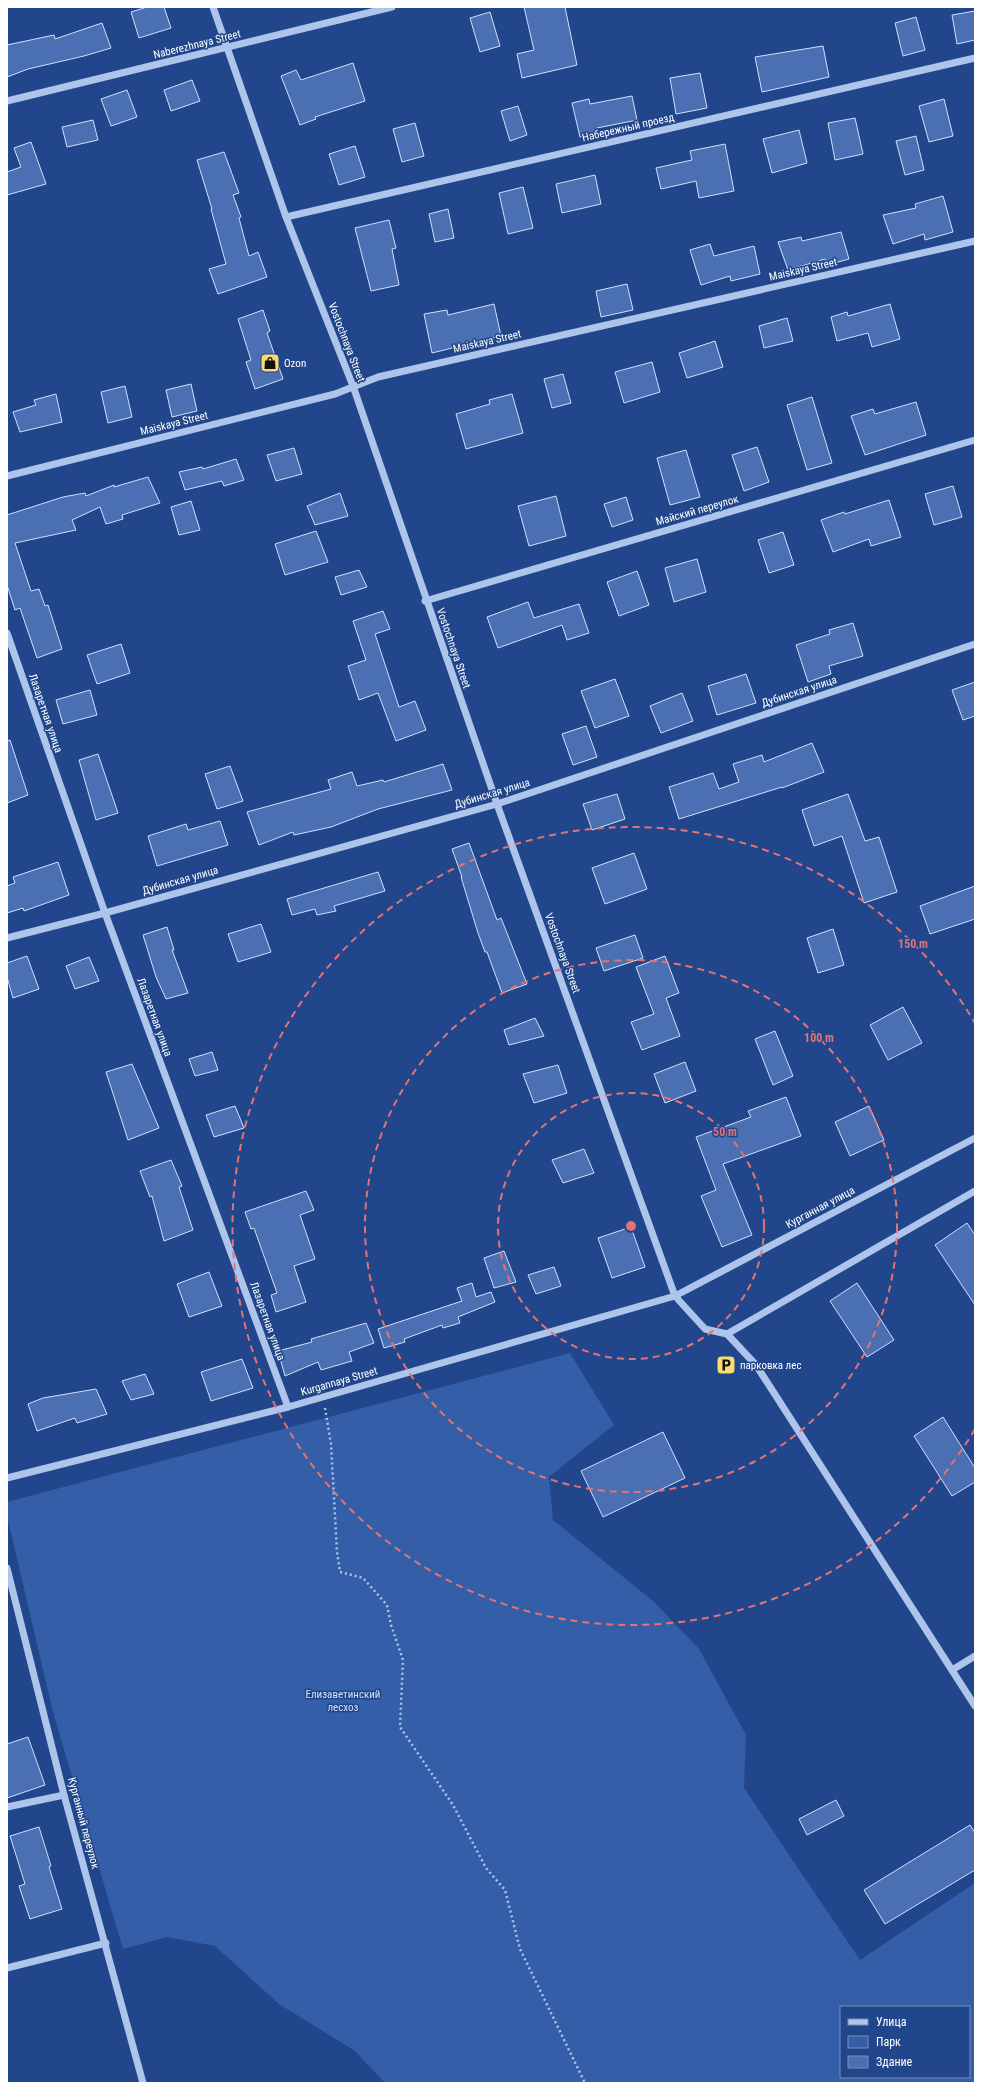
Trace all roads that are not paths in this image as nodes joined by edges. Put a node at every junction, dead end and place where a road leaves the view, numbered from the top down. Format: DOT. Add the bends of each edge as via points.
graph roads {
  1 [pos="213,7"];
  2 [pos="392,7"];
  3 [pos="228,48"];
  4 [pos="975,58"];
  5 [pos="7,101"];
  6 [pos="286,217"];
  7 [pos="975,241"];
  8 [pos="353,386"];
  9 [pos="975,440"];
  10 [pos="7,476"];
  11 [pos="425,601"];
  12 [pos="7,634"];
  13 [pos="975,644"];
  14 [pos="497,804"];
  15 [pos="105,913"];
  16 [pos="7,938"];
  17 [pos="975,1138"];
  18 [pos="975,1191"];
  19 [pos="675,1296"];
  20 [pos="727,1334"];
  21 [pos="288,1407"];
  22 [pos="7,1478"];
  23 [pos="7,1568"];
  24 [pos="975,1656"];
  25 [pos="952,1670"];
  26 [pos="975,1706"];
  27 [pos="64,1795"];
  28 [pos="7,1806"];
  29 [pos="106,1943"];
  30 [pos="7,1968"];
  31 [pos="144,2083"];
  1 -- 3 [label="street, Vostochnaya Street"];
  2 -- 3 [label="street, Naberezhnaya Street"];
  3 -- 5 [label="street, Naberezhnaya Street"];
  3 -- 6 [label="street, Vostochnaya Street"];
  4 -- 6 [label="street, Набережный проезд"];
  6 -- 8 [label="street, Vostochnaya Street"];
  7 -- 8 [label="street, Maiskaya Street" via="386,376"];
  8 -- 10 [label="street, Maiskaya Street" via="335,394"];
  8 -- 11 [label="street, Vostochnaya Street"];
  9 -- 11 [label="street, Майский переулок"];
  11 -- 14 [label="street, Vostochnaya Street"];
  12 -- 15 [label="street, Лазаретная улица"];
  13 -- 14 [label="street, Дубинская улица"];
  14 -- 15 [label="street, Дубинская улица"];
  14 -- 19 [label="street, Vostochnaya Street"];
  15 -- 16 [label="street, Дубинская улица"];
  15 -- 21 [label="street, Лазаретная улица"];
  17 -- 19 [label="street, Курганная улица"];
  18 -- 20 [label="street"];
  19 -- 20 [label="street" via="705,1329"];
  19 -- 21 [label="street, Kurgannaya Street"];
  20 -- 25 [label="street" via="756,1365"];
  21 -- 22 [label="street, Kurgannaya Street"];
  23 -- 27 [label="street, Курганный переулок"];
  24 -- 25 [label="street"];
  25 -- 26 [label="street"];
  27 -- 28 [label="street"];
  27 -- 29 [label="street, Курганный переулок"];
  29 -- 30 [label="street"];
  29 -- 31 [label="street, Курганный переулок"];
}
